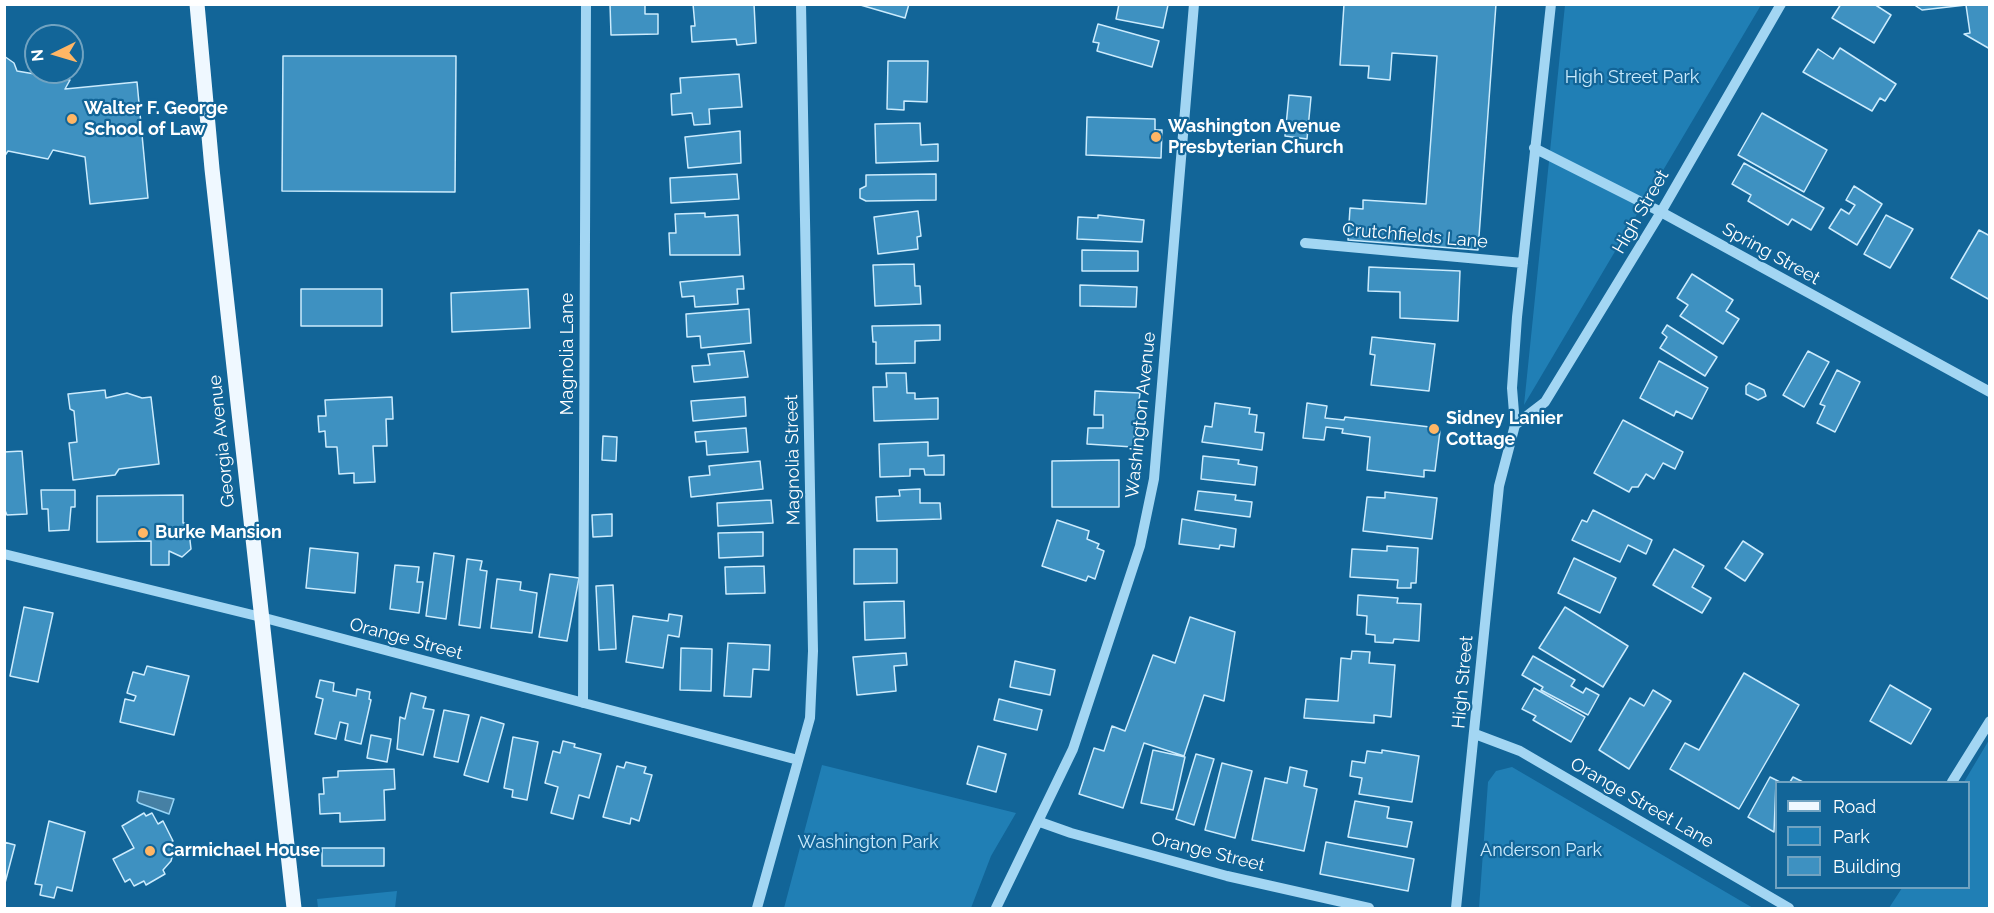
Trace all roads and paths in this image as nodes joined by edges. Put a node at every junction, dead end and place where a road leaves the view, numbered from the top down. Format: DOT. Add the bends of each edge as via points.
graph roads {
  1 [pos="197,4"];
  2 [pos="586,4"];
  3 [pos="801,4"];
  4 [pos="1194,4"];
  5 [pos="1551,4"];
  6 [pos="1781,4"];
  7 [pos="1534,148"];
  8 [pos="1661,212"];
  9 [pos="1305,243"];
  10 [pos="1523,263"];
  11 [pos="1989,392"];
  12 [pos="1515,425"];
  13 [pos="4,554"];
  14 [pos="261,617"];
  15 [pos="583,703"];
  16 [pos="1989,721"];
  17 [pos="1475,734"];
  18 [pos="798,760"];
  19 [pos="1953,781"];
  20 [pos="1040,822"];
  21 [pos="294,909"];
  22 [pos="757,909"];
  23 [pos="996,909"];
  24 [pos="1369,909"];
  25 [pos="1456,909"];
  26 [pos="1790,909"];
  1 -- 14 [label="main road, Georgia Avenue"];
  2 -- 15 [label="street, Magnolia Lane"];
  3 -- 18 [label="street, Magnolia Street" via="813,651 810,718"];
  4 -- 20 [label="street, Washington Avenue" via="1154,479 1140,546 1073,749"];
  5 -- 7 [label="street, High Street"];
  6 -- 8 [label="street, High Street"];
  7 -- 8 [label="street, Spring Street"];
  7 -- 10 [label="street, High Street"];
  8 -- 11 [label="street, Spring Street"];
  8 -- 12 [label="street, High Street" via="1545,402"];
  9 -- 10 [label="street, Crutchfields Lane"];
  10 -- 12 [label="street, High Street" via="1512,388"];
  12 -- 17 [label="street, High Street" via="1499,486"];
  13 -- 14 [label="street, Orange Street"];
  14 -- 15 [label="street, Orange Street"];
  14 -- 21 [label="main road, Georgia Avenue"];
  15 -- 18 [label="street, Orange Street"];
  16 -- 19 [label="street"];
  17 -- 25 [label="street, High Street"];
  17 -- 26 [label="street, Orange Street Lane" via="1520,751"];
  18 -- 22 [label="street, Magnolia Street"];
  20 -- 23 [label="street, Washington Avenue"];
  20 -- 24 [label="street, Orange Street" via="1227,876"];
}
